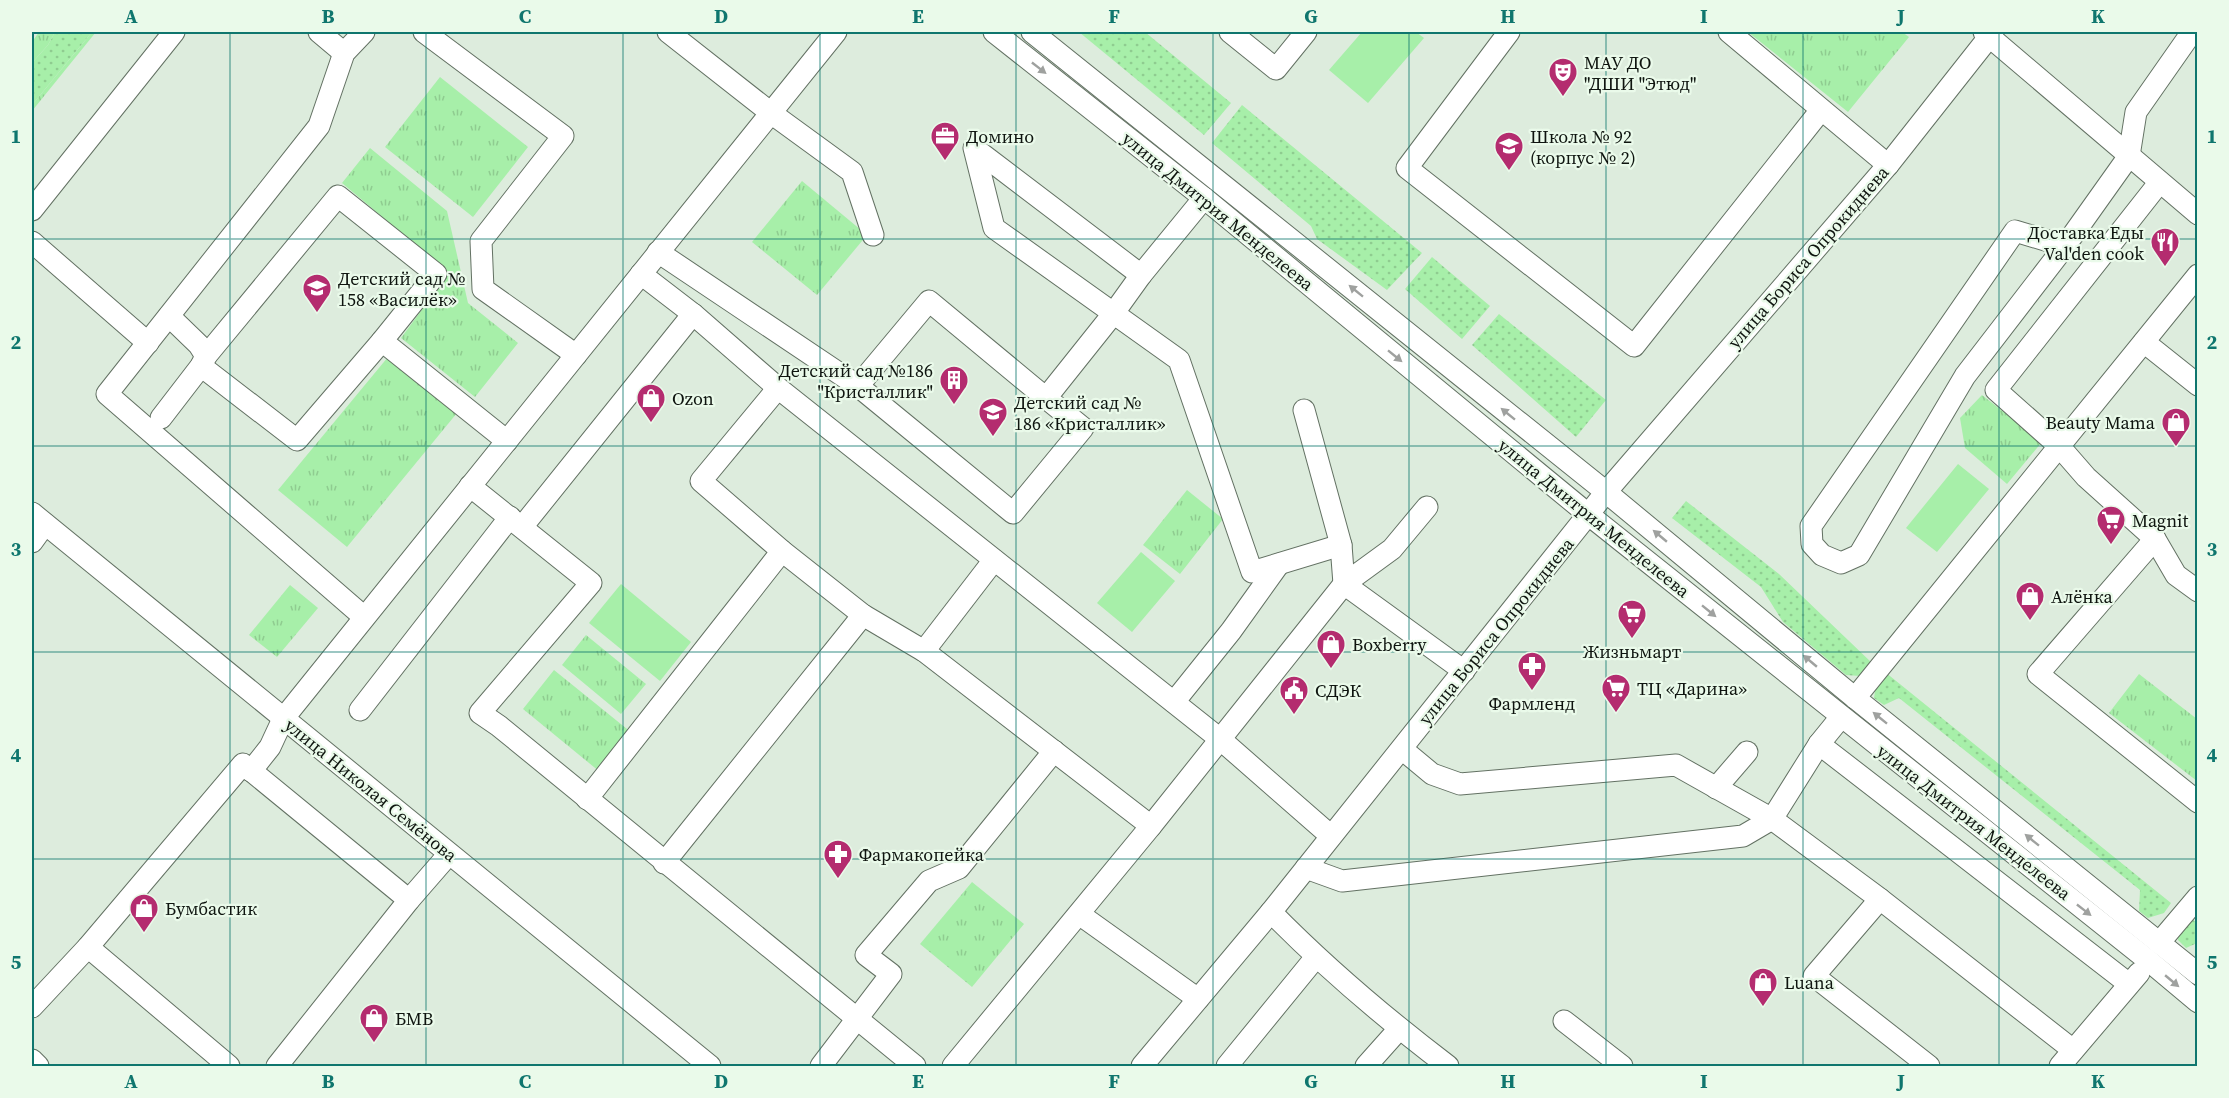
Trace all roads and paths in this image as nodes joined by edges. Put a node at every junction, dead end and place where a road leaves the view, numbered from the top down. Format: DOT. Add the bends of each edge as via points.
graph roads {
  1 [pos="174,32"];
  2 [pos="319,32"];
  3 [pos="364,32"];
  4 [pos="424,32"];
  5 [pos="668,32"];
  6 [pos="836,32"];
  7 [pos="994,32"];
  8 [pos="1032,32"];
  9 [pos="1230,32"];
  10 [pos="1306,32"];
  11 [pos="1509,32"];
  12 [pos="1729,32"];
  13 [pos="2192,32"];
  14 [pos="1989,33"];
  15 [pos="344,53"];
  16 [pos="1821,110"];
  17 [pos="771,113"];
  18 [pos="2129,156"];
  19 [pos="1888,165"];
  20 [pos="2159,183"];
  21 [pos="1204,198"];
  22 [pos="32,210"];
  23 [pos="2198,214"];
  24 [pos="873,236"];
  25 [pos="32,242"];
  26 [pos="2065,246"];
  27 [pos="658,252"];
  28 [pos="641,274"];
  29 [pos="1141,275"];
  30 [pos="2198,275"];
  31 [pos="693,314"];
  32 [pos="1113,314"];
  33 [pos="169,316"];
  34 [pos="382,341"];
  35 [pos="2144,342"];
  36 [pos="148,343"];
  37 [pos="576,355"];
  38 [pos="204,361"];
  39 [pos="2198,385"];
  40 [pos="858,386"];
  41 [pos="778,388"];
  42 [pos="1046,398"];
  43 [pos="1304,410"];
  44 [pos="161,418"];
  45 [pos="507,441"];
  46 [pos="2059,446"];
  47 [pos="470,486"];
  48 [pos="1606,492"];
  49 [pos="1427,507"];
  50 [pos="1589,515"];
  51 [pos="38,519"];
  52 [pos="516,522"];
  53 [pos="2155,539"];
  54 [pos="32,542"];
  55 [pos="1341,545"];
  56 [pos="782,551"];
  57 [pos="994,560"];
  58 [pos="1279,564"];
  59 [pos="1344,584"];
  60 [pos="2198,591"];
  61 [pos="863,615"];
  62 [pos="364,618"];
  63 [pos="924,651"];
  64 [pos="1464,671"];
  65 [pos="1855,698"];
  66 [pos="1174,702"];
  67 [pos="360,710"];
  68 [pos="1841,717"];
  69 [pos="283,719"];
  70 [pos="1220,739"];
  71 [pos="1819,744"];
  72 [pos="1402,749"];
  73 [pos="1054,751"];
  74 [pos="1747,752"];
  75 [pos="251,771"];
  76 [pos="1716,788"];
  77 [pos="586,799"];
  78 [pos="2198,802"];
  79 [pos="1772,819"];
  80 [pos="1151,826"];
  81 [pos="1331,836"];
  82 [pos="449,854"];
  83 [pos="664,863"];
  84 [pos="1306,868"];
  85 [pos="2198,897"];
  86 [pos="1880,899"];
  87 [pos="409,900"];
  88 [pos="1271,912"];
  89 [pos="1079,914"];
  90 [pos="88,947"];
  91 [pos="2154,952"];
  92 [pos="1316,957"];
  93 [pos="2198,974"];
  94 [pos="2129,984"];
  95 [pos="1198,999"];
  96 [pos="2198,1002"];
  97 [pos="32,1007"];
  98 [pos="857,1019"];
  99 [pos="1564,1022"];
  100 [pos="1399,1029"];
  101 [pos="2067,1058"];
  102 [pos="32,1060"];
  103 [pos="38,1066"];
  104 [pos="229,1066"];
  105 [pos="277,1066"];
  106 [pos="710,1066"];
  107 [pos="821,1066"];
  108 [pos="915,1066"];
  109 [pos="953,1066"];
  110 [pos="1142,1066"];
  111 [pos="1227,1066"];
  112 [pos="1366,1066"];
  113 [pos="1448,1066"];
  114 [pos="1622,1066"];
  115 [pos="1929,1066"];
  1 -- 22 [label="street"];
  2 -- 15 [label="street"];
  3 -- 15 [label="street"];
  4 -- 37 [label="street" via="563,136 481,241 483,289"];
  5 -- 17 [label="street"];
  6 -- 17 [label="street"];
  7 -- 21 [label="street, улица Дмитрия Менделеева, one-way"];
  48 -- 8 [label="street, улица Дмитрия Менделеева, one-way"];
  9 -- 10 [label="street" via="1276,69"];
  11 -- 16 [label="street" via="1407,168 1634,346"];
  12 -- 16 [label="street"];
  13 -- 18 [label="street" via="2136,112"];
  14 -- 18 [label="street"];
  14 -- 19 [label="street, улица Бориса Опрокиднева"];
  15 -- 33 [label="street" via="319,126"];
  16 -- 19 [label="street"];
  17 -- 24 [label="street" via="852,172"];
  17 -- 27 [label="street"];
  18 -- 20 [label="street"];
  18 -- 26 [label="street"];
  19 -- 48 [label="street, улица Бориса Опрокиднева"];
  20 -- 23 [label="street"];
  20 -- 46 [label="street" via="1996,390"];
  21 -- 29 [label="street"];
  21 -- 50 [label="street, улица Дмитрия Менделеева, one-way"];
  25 -- 36 [label="street"];
  26 -- 26 [label="street" via="2015,231 1811,526 1812,544 1822,555 1841,563 1859,555 1965,376"];
  27 -- 28 [label="street"];
  27 -- 40 [label="street"];
  28 -- 31 [label="street"];
  28 -- 37 [label="street"];
  29 -- 32 [label="street"];
  29 -- 32 [label="street" via="974,148 994,228"];
  30 -- 35 [label="street"];
  31 -- 41 [label="street"];
  31 -- 52 [label="street"];
  32 -- 42 [label="street"];
  32 -- 58 [label="street" via="1179,360 1252,572"];
  33 -- 36 [label="street"];
  33 -- 38 [label="street" via="199,345"];
  34 -- 38 [label="street" via="297,441"];
  34 -- 38 [label="street" via="436,274 338,196"];
  34 -- 45 [label="street"];
  35 -- 39 [label="street"];
  35 -- 46 [label="street"];
  36 -- 62 [label="street" via="107,394"];
  37 -- 45 [label="street"];
  38 -- 44 [label="street"];
  40 -- 42 [label="street" via="928,301"];
  40 -- 42 [label="street" via="1013,513 1083,428"];
  41 -- 56 [label="street" via="701,481"];
  41 -- 57 [label="street"];
  43 -- 55 [label="street"];
  45 -- 47 [label="street"];
  46 -- 53 [label="street" via="2086,477"];
  46 -- 65 [label="street"];
  47 -- 52 [label="street"];
  47 -- 62 [label="street"];
  48 -- 50 [label="street, улица Бориса Опрокиднева"];
  65 -- 48 [label="street, улица Дмитрия Менделеева, one-way"];
  49 -- 59 [label="street" via="1392,549"];
  50 -- 64 [label="street, улица Бориса Опрокиднева"];
  50 -- 68 [label="street, улица Дмитрия Менделеева, one-way"];
  51 -- 54 [label="street"];
  51 -- 69 [label="street, улица Николая Семёнова"];
  52 -- 67 [label="street"];
  52 -- 77 [label="street" via="591,583 480,713"];
  53 -- 60 [label="street" via="2176,575"];
  53 -- 78 [label="street" via="2038,674"];
  55 -- 58 [label="street"];
  55 -- 59 [label="street"];
  56 -- 61 [label="street"];
  56 -- 77 [label="street"];
  57 -- 63 [label="street"];
  57 -- 66 [label="street"];
  58 -- 66 [label="street"];
  59 -- 64 [label="street"];
  59 -- 70 [label="street"];
  61 -- 63 [label="street"];
  61 -- 83 [label="street"];
  62 -- 69 [label="street"];
  63 -- 73 [label="street"];
  64 -- 72 [label="street, улица Бориса Опрокиднева"];
  91 -- 65 [label="street, улица Дмитрия Менделеева, one-way"];
  66 -- 70 [label="street"];
  68 -- 71 [label="street"];
  68 -- 91 [label="street, улица Дмитрия Менделеева, one-way"];
  69 -- 75 [label="street" via="270,747"];
  69 -- 82 [label="street, улица Николая Семёнова"];
  70 -- 80 [label="street"];
  70 -- 81 [label="street"];
  71 -- 79 [label="street"];
  71 -- 94 [label="street"];
  72 -- 76 [label="street" via="1432,774 1460,784 1676,765"];
  72 -- 81 [label="street, улица Бориса Опрокиднева"];
  73 -- 80 [label="street"];
  73 -- 98 [label="street" via="959,868 929,881 866,955 891,974"];
  74 -- 76 [label="street"];
  75 -- 87 [label="street"];
  75 -- 90 [label="street" via="243,764"];
  76 -- 79 [label="street"];
  77 -- 83 [label="street"];
  79 -- 84 [label="street" via="1743,836 1342,881"];
  79 -- 86 [label="street"];
  80 -- 89 [label="street"];
  81 -- 84 [label="street, улица Бориса Опрокиднева"];
  82 -- 87 [label="street"];
  82 -- 106 [label="street, улица Николая Семёнова"];
  83 -- 98 [label="street"];
  84 -- 88 [label="street, улица Бориса Опрокиднева"];
  85 -- 91 [label="street"];
  86 -- 101 [label="street"];
  86 -- 115 [label="street" via="1814,976"];
  87 -- 105 [label="street"];
  88 -- 92 [label="street"];
  88 -- 95 [label="street, улица Бориса Опрокиднева"];
  89 -- 95 [label="street"];
  89 -- 109 [label="street"];
  90 -- 97 [label="street"];
  90 -- 104 [label="street"];
  91 -- 93 [label="street, улица Дмитрия Менделеева"];
  91 -- 94 [label="street"];
  91 -- 96 [label="street, улица Дмитрия Менделеева, one-way"];
  92 -- 100 [label="street"];
  92 -- 111 [label="street"];
  94 -- 101 [label="street"];
  95 -- 110 [label="street, улица Бориса Опрокиднева"];
  98 -- 107 [label="street"];
  98 -- 108 [label="street"];
  99 -- 114 [label="street"];
  100 -- 112 [label="street"];
  100 -- 113 [label="street"];
  102 -- 103 [label="street"];
}
